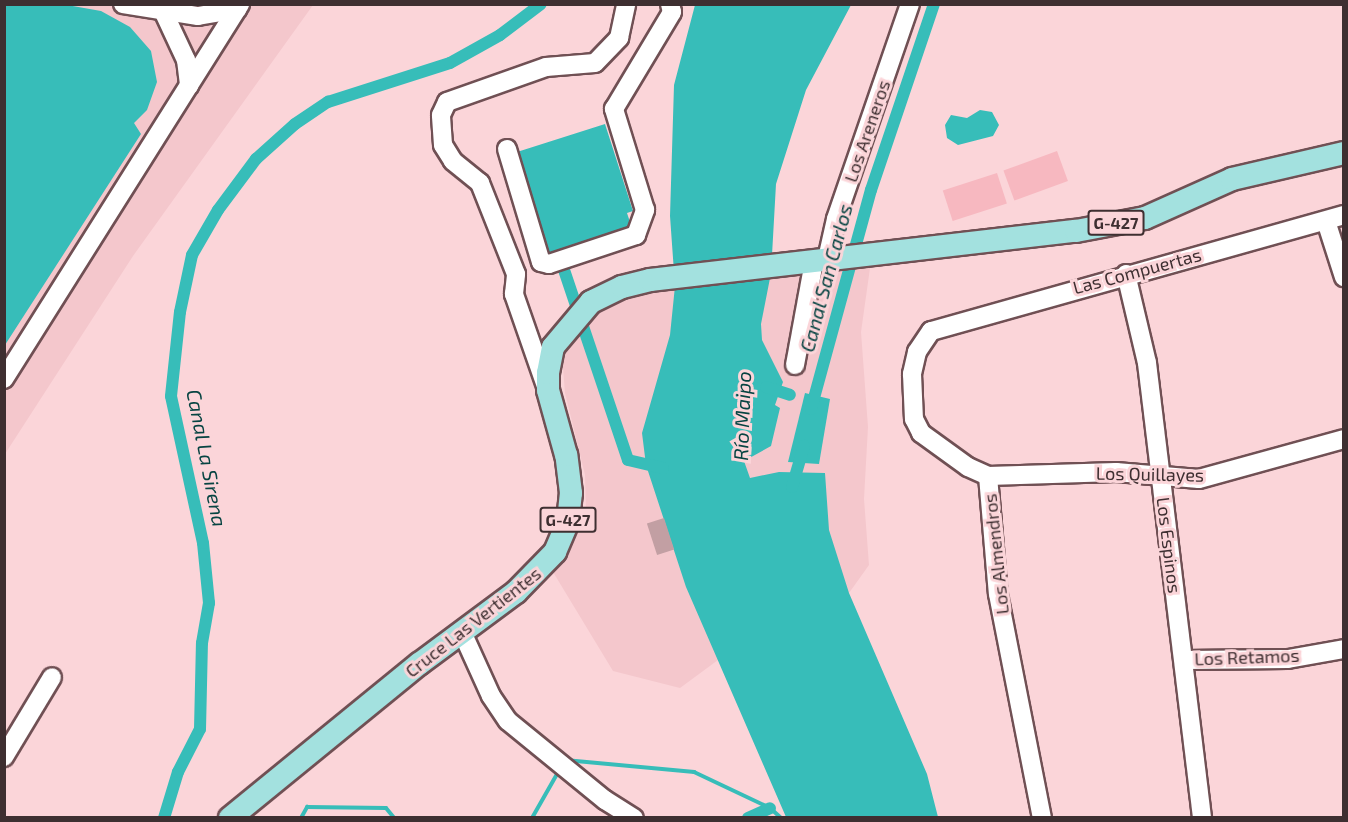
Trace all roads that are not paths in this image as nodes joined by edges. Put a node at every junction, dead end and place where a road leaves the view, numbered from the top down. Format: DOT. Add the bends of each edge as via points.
graph roads {
  1 [pos="123,4"];
  2 [pos="626,4"];
  3 [pos="670,4"];
  4 [pos="910,4"];
  5 [pos="238,7"];
  6 [pos="164,13"];
  7 [pos="189,86"];
  8 [pos="507,149"];
  9 [pos="1344,153"];
  10 [pos="1344,215"];
  11 [pos="1326,221"];
  12 [pos="824,259"];
  13 [pos="1126,274"];
  14 [pos="1344,278"];
  15 [pos="932,331"];
  16 [pos="795,365"];
  17 [pos="4,378"];
  18 [pos="548,390"];
  19 [pos="1344,439"];
  20 [pos="988,476"];
  21 [pos="1161,478"];
  22 [pos="462,632"];
  23 [pos="1344,649"];
  24 [pos="1185,660"];
  25 [pos="52,677"];
  26 [pos="4,758"];
  27 [pos="230,818"];
  28 [pos="634,818"];
  29 [pos="1042,818"];
  30 [pos="1202,818"];
  1 -- 6 [label="street"];
  2 -- 18 [label="street" via="619,38 595,63 546,68 447,102 441,115 443,145 453,161 480,183 516,274 514,294"];
  3 -- 8 [label="street" via="672,12 614,109 645,210 636,235 549,264 542,262"];
  4 -- 12 [label="street, Los Areneros"];
  5 -- 6 [label="street" via="198,16"];
  5 -- 7 [label="street"];
  6 -- 7 [label="street" via="177,35"];
  7 -- 17 [label="street"];
  9 -- 12 [label="main road, Cruce Las Vertientes / G-427" via="1232,179 1145,218 1076,231"];
  10 -- 11 [label="street, Las Compuertas"];
  11 -- 13 [label="street, Las Compuertas"];
  11 -- 14 [label="street"];
  12 -- 16 [label="street, Los Areneros"];
  12 -- 18 [label="main road, Cruce Las Vertientes / G-427" via="665,278 622,287 591,302 553,347"];
  13 -- 15 [label="street, Las Compuertas"];
  13 -- 21 [label="street, Los Espinos" via="1147,363"];
  15 -- 20 [label="street, Los Almendros" via="917,352 912,374 914,419 921,433 935,446"];
  18 -- 22 [label="main road, Cruce Las Vertientes / G-427" via="566,455 571,493 562,538 538,573"];
  19 -- 21 [label="street, Los Quillayes" via="1199,479"];
  20 -- 21 [label="street, Los Quillayes" via="1116,472"];
  20 -- 29 [label="street, Los Almendros" via="998,594"];
  21 -- 24 [label="street, Los Espinos"];
  22 -- 27 [label="main road, Cruce Las Vertientes / G-427"];
  22 -- 28 [label="street" via="508,721"];
  23 -- 24 [label="street, Los Retamos" via="1288,659"];
  24 -- 30 [label="street, Los Espinos"];
  25 -- 26 [label="street"];
}
